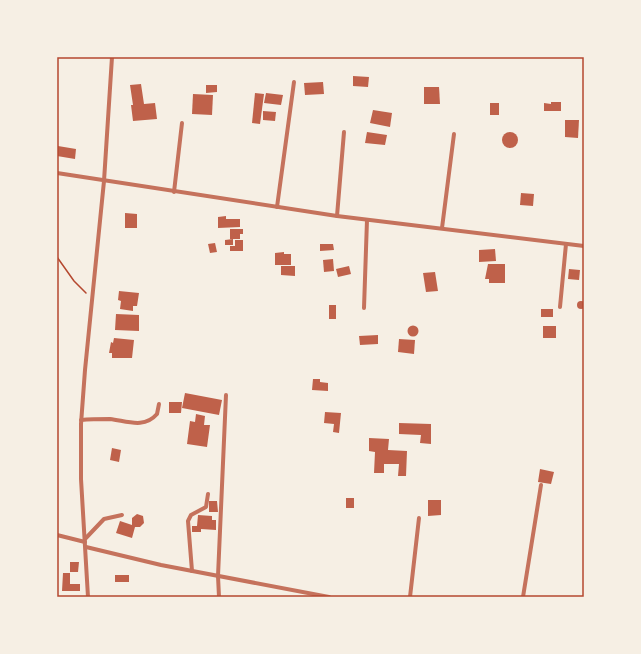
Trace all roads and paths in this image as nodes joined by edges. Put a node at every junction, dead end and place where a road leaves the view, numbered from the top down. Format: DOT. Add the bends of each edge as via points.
graph roads {
  1 [pos="112,57"];
  2 [pos="294,82"];
  3 [pos="182,123"];
  4 [pos="344,132"];
  5 [pos="454,134"];
  6 [pos="57,172"];
  7 [pos="104,181"];
  8 [pos="174,192"];
  9 [pos="277,207"];
  10 [pos="337,216"];
  11 [pos="367,220"];
  12 [pos="442,228"];
  13 [pos="566,244"];
  14 [pos="584,246"];
  15 [pos="57,257"];
  16 [pos="92,298"];
  17 [pos="560,307"];
  18 [pos="364,308"];
  19 [pos="226,395"];
  20 [pos="159,404"];
  21 [pos="81,420"];
  22 [pos="541,485"];
  23 [pos="208,494"];
  24 [pos="122,515"];
  25 [pos="419,518"];
  26 [pos="57,535"];
  27 [pos="85,541"];
  28 [pos="86,547"];
  29 [pos="192,571"];
  30 [pos="218,576"];
  31 [pos="88,597"];
  32 [pos="219,597"];
  33 [pos="330,597"];
  34 [pos="410,597"];
  35 [pos="523,597"];
  1 -- 7 [label="street"];
  2 -- 9 [label="street"];
  3 -- 8 [label="street"];
  4 -- 10 [label="street"];
  5 -- 12 [label="street"];
  6 -- 7 [label="street"];
  7 -- 8 [label="street"];
  7 -- 16 [label="street"];
  8 -- 9 [label="street"];
  9 -- 10 [label="street"];
  10 -- 11 [label="street"];
  11 -- 12 [label="street"];
  11 -- 18 [label="street"];
  12 -- 13 [label="street"];
  13 -- 14 [label="street"];
  13 -- 17 [label="street"];
  15 -- 16 [label="path" via="74,281"];
  16 -- 21 [label="street"];
  19 -- 30 [label="street"];
  20 -- 21 [label="street" via="157,414 148,422"];
  21 -- 27 [label="street"];
  22 -- 35 [label="street"];
  23 -- 29 [label="street" via="206,507 191,515 188,520"];
  24 -- 27 [label="street" via="104,519"];
  25 -- 34 [label="street"];
  26 -- 27 [label="street"];
  27 -- 28 [label="street"];
  28 -- 29 [label="street"];
  28 -- 31 [label="street"];
  29 -- 30 [label="street"];
  30 -- 32 [label="street"];
  30 -- 33 [label="street"];
}
